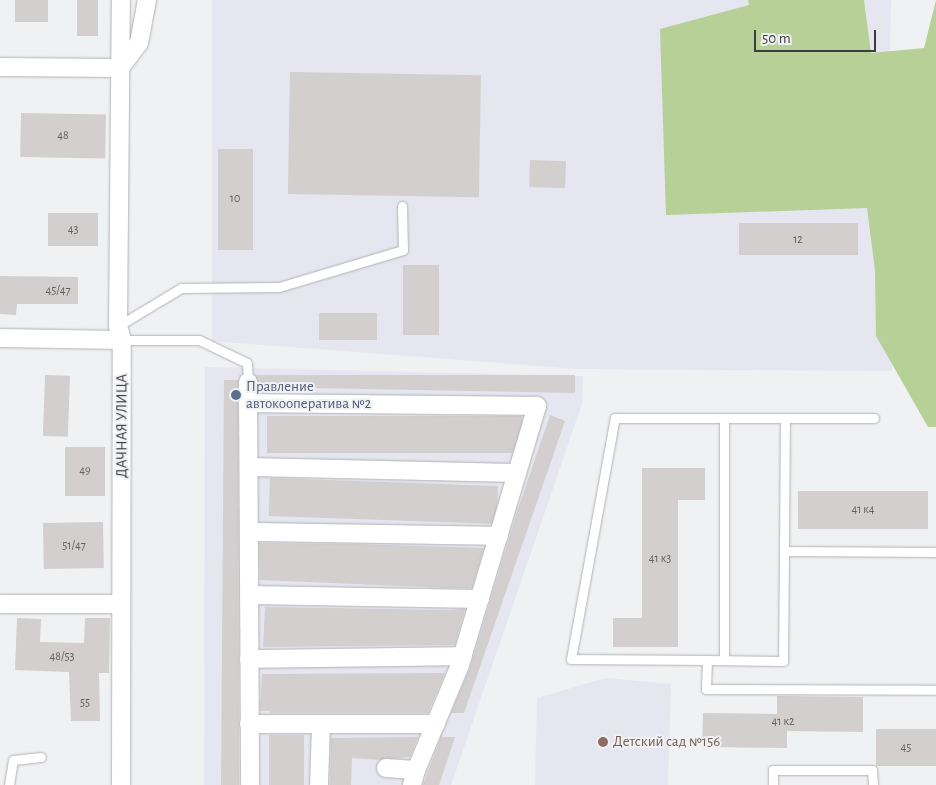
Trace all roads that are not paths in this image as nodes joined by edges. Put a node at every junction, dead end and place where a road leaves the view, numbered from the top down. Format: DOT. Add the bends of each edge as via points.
graph roads {
  1 [pos="121,0"];
  2 [pos="147,0"];
  3 [pos="0,68"];
  4 [pos="120,68"];
  5 [pos="402,206"];
  6 [pos="120,333"];
  7 [pos="0,338"];
  8 [pos="248,382"];
  9 [pos="248,403"];
  10 [pos="724,418"];
  11 [pos="785,418"];
  12 [pos="874,418"];
  13 [pos="248,467"];
  14 [pos="518,473"];
  15 [pos="249,532"];
  16 [pos="499,536"];
  17 [pos="784,551"];
  18 [pos="936,552"];
  19 [pos="249,595"];
  20 [pos="480,599"];
  21 [pos="0,604"];
  22 [pos="121,604"];
  23 [pos="463,656"];
  24 [pos="249,659"];
  25 [pos="706,660"];
  26 [pos="724,660"];
  27 [pos="936,690"];
  28 [pos="250,724"];
  29 [pos="321,724"];
  30 [pos="436,724"];
  31 [pos="41,757"];
  32 [pos="386,768"];
  33 [pos="414,778"];
  34 [pos="9,785"];
  35 [pos="120,785"];
  36 [pos="250,785"];
  37 [pos="319,785"];
  38 [pos="773,785"];
  39 [pos="872,785"];
  1 -- 4 [label="street, ДАЧНАЯ УЛИЦА"];
  2 -- 4 [label="street" via="139,43"];
  3 -- 4 [label="street"];
  4 -- 6 [label="street, ДАЧНАЯ УЛИЦА"];
  5 -- 6 [label="lane" via="403,250 279,287 181,288"];
  6 -- 7 [label="street"];
  6 -- 8 [label="lane" via="199,340 248,363"];
  6 -- 22 [label="street, ДАЧНАЯ УЛИЦА"];
  8 -- 9 [label="street"];
  9 -- 13 [label="street"];
  9 -- 14 [label="street" via="538,406"];
  10 -- 11 [label="lane"];
  10 -- 25 [label="lane" via="615,418 570,659"];
  10 -- 26 [label="lane"];
  11 -- 12 [label="lane"];
  11 -- 17 [label="lane"];
  13 -- 14 [label="street"];
  13 -- 15 [label="street"];
  14 -- 16 [label="street"];
  15 -- 16 [label="street"];
  15 -- 19 [label="street"];
  16 -- 20 [label="street"];
  17 -- 18 [label="lane"];
  17 -- 26 [label="lane" via="783,661"];
  19 -- 20 [label="street"];
  19 -- 24 [label="street"];
  20 -- 23 [label="street"];
  21 -- 22 [label="street"];
  22 -- 35 [label="street, ДАЧНАЯ УЛИЦА"];
  23 -- 24 [label="street"];
  23 -- 30 [label="street"];
  24 -- 28 [label="street"];
  25 -- 26 [label="lane"];
  25 -- 27 [label="lane" via="706,689"];
  28 -- 29 [label="street"];
  28 -- 36 [label="street"];
  29 -- 30 [label="street"];
  29 -- 37 [label="street"];
  30 -- 33 [label="street"];
  31 -- 34 [label="lane" via="13,760"];
  32 -- 33 [label="street"];
  38 -- 39 [label="lane" via="773,770 872,770"];
}
